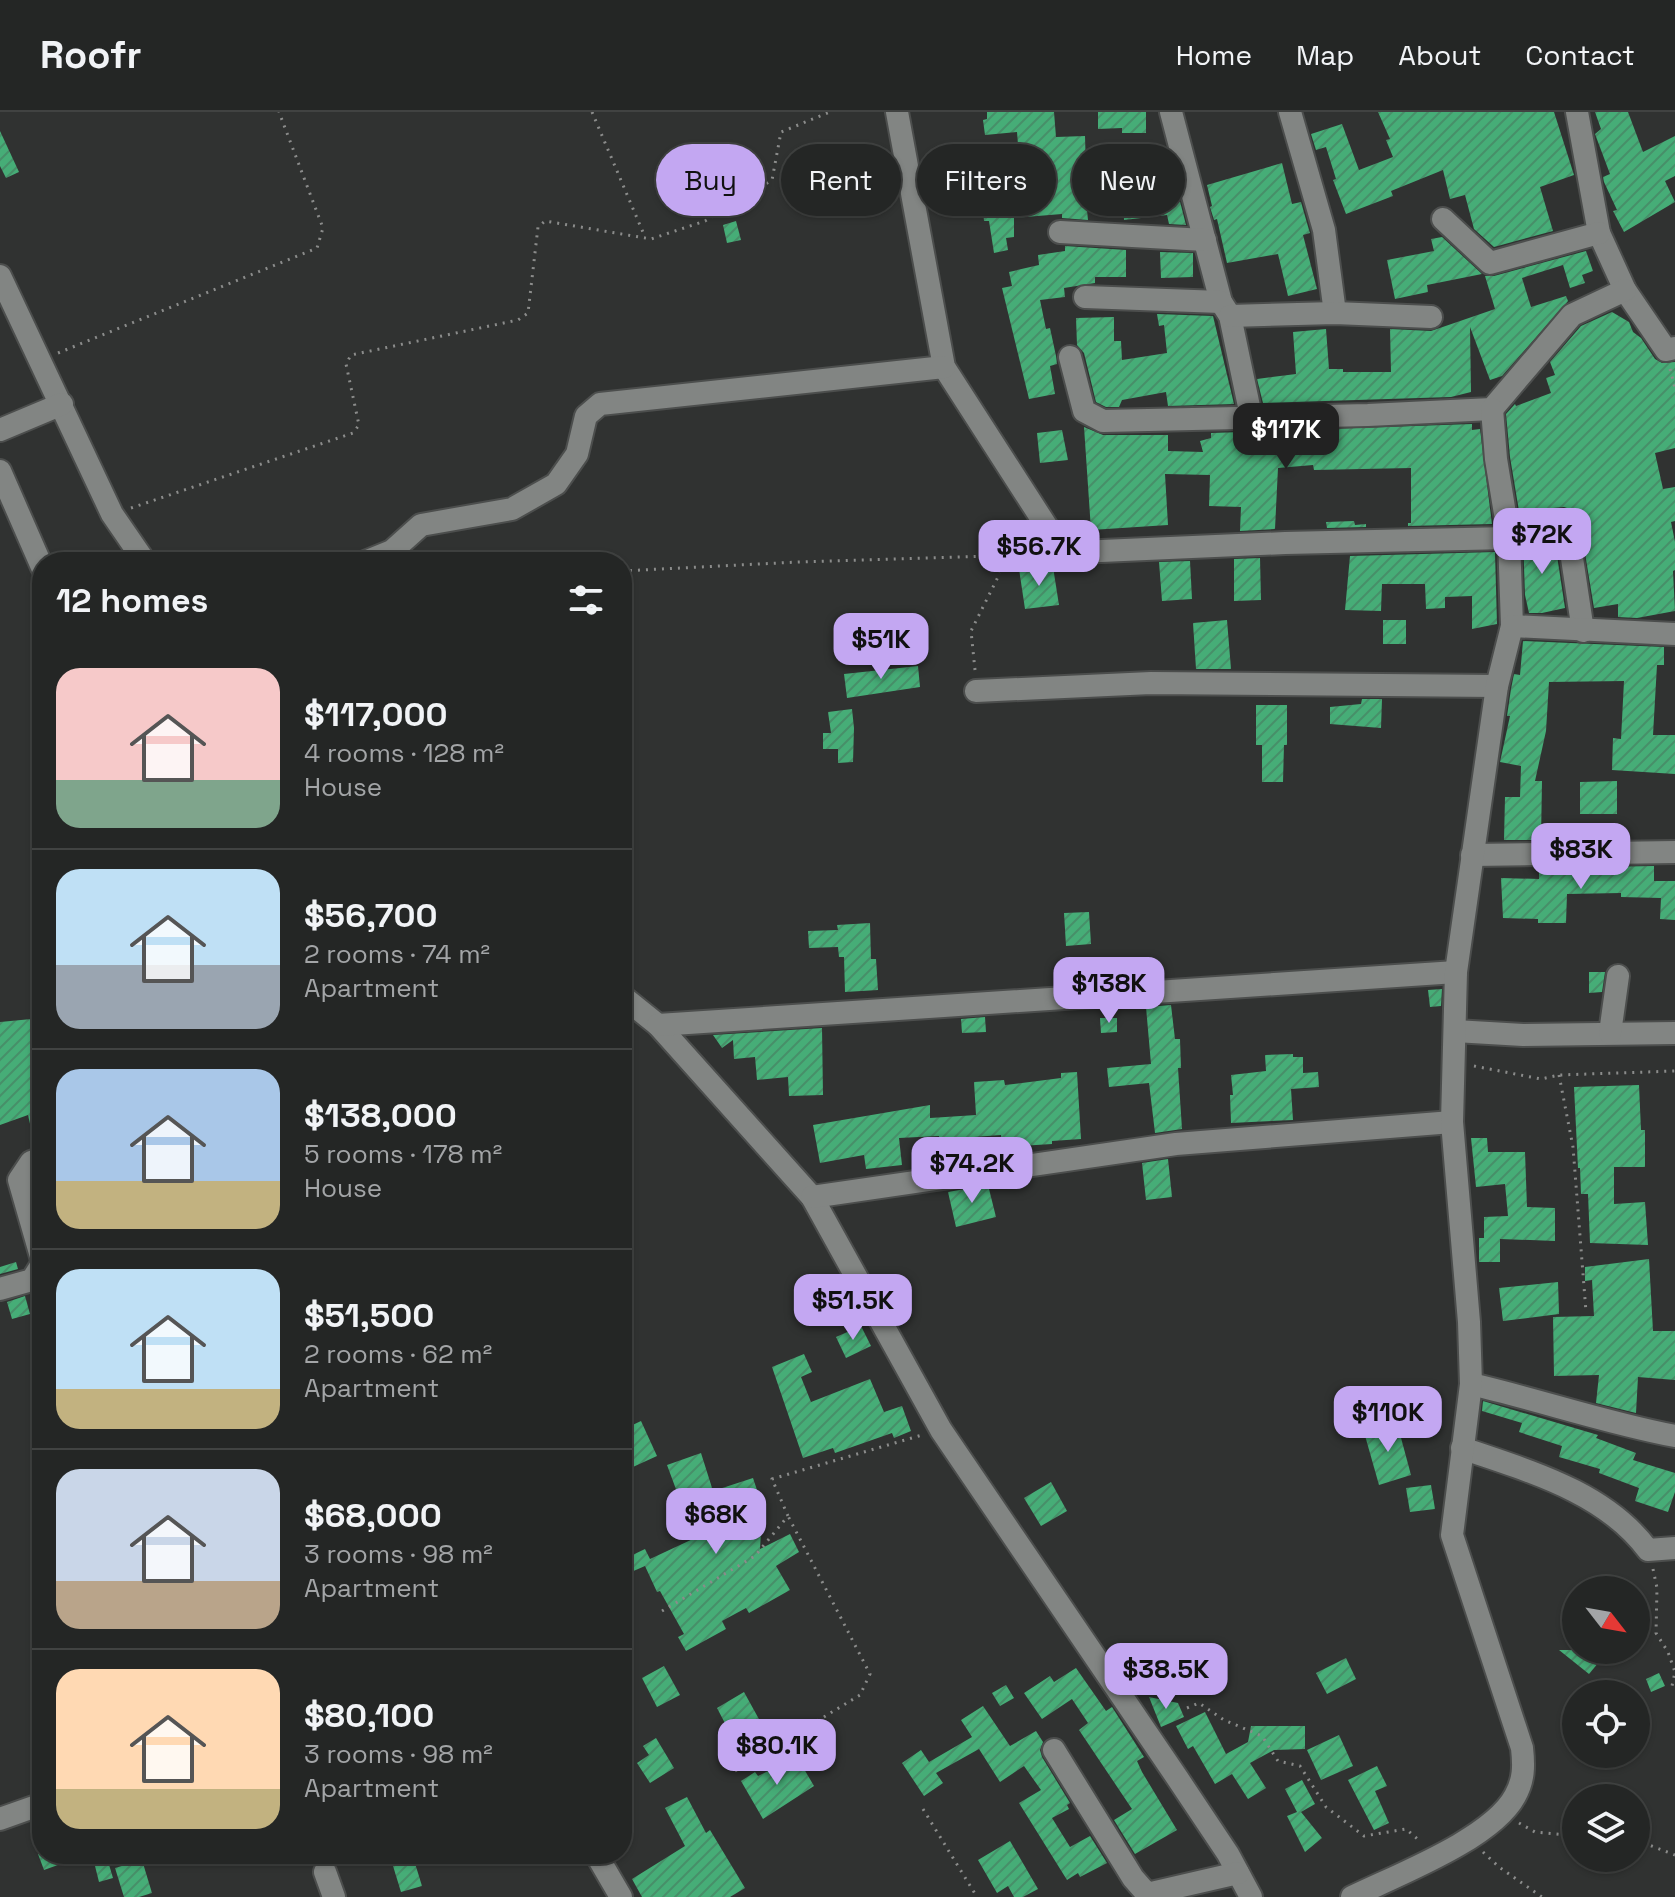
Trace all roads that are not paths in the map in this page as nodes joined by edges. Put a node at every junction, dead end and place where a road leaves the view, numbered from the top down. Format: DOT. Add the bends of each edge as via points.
graph roads {
  1 [pos="897,112"];
  2 [pos="1171,112"];
  3 [pos="1290,112"];
  4 [pos="1577,112"];
  5 [pos="1443,219"];
  6 [pos="1060,232"];
  7 [pos="1599,233"];
  8 [pos="1205,240"];
  9 [pos="0,276"];
  10 [pos="1625,290"];
  11 [pos="1085,297"];
  12 [pos="1226,309"];
  13 [pos="1335,313"];
  14 [pos="1431,317"];
  15 [pos="1675,348"];
  16 [pos="1070,357"];
  17 [pos="944,367"];
  18 [pos="62,404"];
  19 [pos="1492,409"];
  20 [pos="1251,416"];
  21 [pos="0,430"];
  22 [pos="0,471"];
  23 [pos="1507,532"];
  24 [pos="35,552"];
  25 [pos="138,552"];
  26 [pos="390,552"];
  27 [pos="1063,552"];
  28 [pos="1009,555"];
  29 [pos="1512,626"];
  30 [pos="1583,631"];
  31 [pos="1675,634"];
  32 [pos="1497,686"];
  33 [pos="976,691"];
  34 [pos="1675,852"];
  35 [pos="1472,855"];
  36 [pos="1456,972"];
  37 [pos="1618,976"];
  38 [pos="632,1004"];
  39 [pos="658,1025"];
  40 [pos="1455,1031"];
  41 [pos="1610,1033"];
  42 [pos="1675,1033"];
  43 [pos="1452,1122"];
  44 [pos="32,1162"];
  45 [pos="812,1197"];
  46 [pos="32,1226"];
  47 [pos="32,1280"];
  48 [pos="0,1289"];
  49 [pos="1471,1384"];
  50 [pos="1675,1436"];
  51 [pos="1462,1448"];
  52 [pos="1675,1548"];
  53 [pos="1054,1750"];
  54 [pos="32,1808"];
  55 [pos="0,1819"];
  56 [pos="602,1864"];
  57 [pos="325,1872"];
  58 [pos="1238,1873"];
  59 [pos="334,1897"];
  60 [pos="621,1897"];
  61 [pos="1251,1897"];
  62 [pos="1352,1897"];
  1 -- 17 [label="street"];
  2 -- 8 [label="street"];
  3 -- 13 [label="street" via="1324,230"];
  4 -- 7 [label="street"];
  5 -- 7 [label="street" via="1490,263"];
  6 -- 8 [label="street"];
  7 -- 10 [label="street"];
  8 -- 12 [label="street"];
  9 -- 18 [label="street"];
  10 -- 15 [label="street" via="1666,350"];
  10 -- 19 [label="street" via="1572,315"];
  11 -- 12 [label="street"];
  12 -- 13 [label="street"];
  12 -- 20 [label="street"];
  13 -- 14 [label="street"];
  16 -- 20 [label="street" via="1084,411 1103,421"];
  17 -- 26 [label="street" via="600,404 586,416 577,454 556,484 512,509 421,525"];
  17 -- 27 [label="street"];
  18 -- 21 [label="street"];
  18 -- 25 [label="street" via="112,514"];
  19 -- 20 [label="street"];
  19 -- 23 [label="street"];
  22 -- 24 [label="street"];
  23 -- 27 [label="street"];
  23 -- 29 [label="street"];
  23 -- 30 [label="street" via="1564,521"];
  27 -- 28 [label="street"];
  29 -- 30 [label="street"];
  29 -- 32 [label="street"];
  30 -- 31 [label="street"];
  32 -- 33 [label="street" via="1151,683"];
  32 -- 35 [label="street"];
  34 -- 35 [label="street"];
  35 -- 36 [label="street"];
  36 -- 39 [label="street"];
  36 -- 40 [label="street"];
  37 -- 41 [label="street"];
  38 -- 39 [label="street"];
  39 -- 45 [label="street"];
  40 -- 41 [label="street"];
  40 -- 43 [label="street"];
  41 -- 42 [label="street"];
  43 -- 45 [label="street" via="1176,1144"];
  43 -- 49 [label="street"];
  44 -- 46 [label="street" via="19,1180"];
  45 -- 58 [label="street" via="941,1430"];
  47 -- 48 [label="street"];
  49 -- 50 [label="street"];
  49 -- 51 [label="street"];
  51 -- 52 [label="street" via="1556,1482 1598,1505 1648,1550"];
  51 -- 62 [label="street" via="1452,1535 1522,1748 1523,1775 1514,1799 1469,1838"];
  53 -- 58 [label="street" via="1147,1894"];
  54 -- 55 [label="street"];
  56 -- 60 [label="street"];
  57 -- 59 [label="street"];
  58 -- 61 [label="street"];
}
